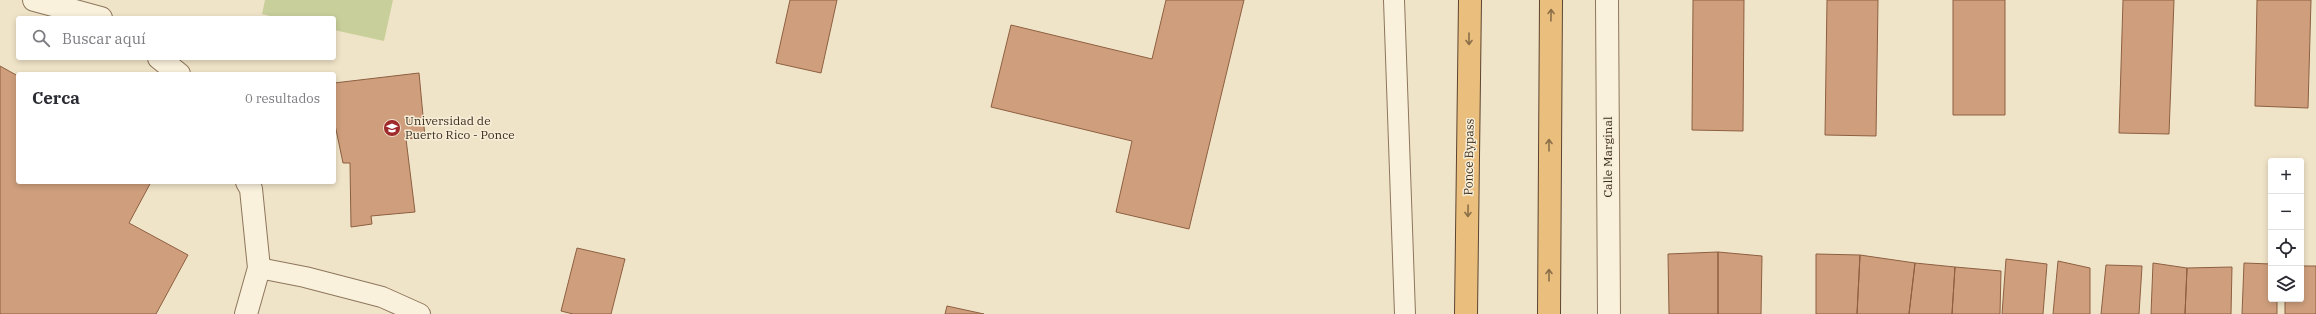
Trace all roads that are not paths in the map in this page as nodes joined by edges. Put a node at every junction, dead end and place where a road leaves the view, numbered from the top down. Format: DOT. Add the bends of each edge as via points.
graph roads {
  1 [pos="34,0"];
  2 [pos="1394,0"];
  3 [pos="1470,0"];
  4 [pos="1551,0"];
  5 [pos="1607,0"];
  6 [pos="94,16"];
  7 [pos="162,60"];
  8 [pos="176,72"];
  9 [pos="248,184"];
  10 [pos="258,268"];
  11 [pos="246,314"];
  12 [pos="420,314"];
  13 [pos="1405,314"];
  14 [pos="1466,314"];
  15 [pos="1549,314"];
  16 [pos="1609,314"];
  1 -- 6 [label="street"];
  2 -- 13 [label="lane"];
  3 -- 14 [label="highway, Ponce Bypass, one-way"];
  15 -- 4 [label="highway, one-way"];
  5 -- 16 [label="street, Calle Marginal"];
  7 -- 8 [label="street"];
  9 -- 10 [label="street" via="251,189"];
  10 -- 11 [label="street"];
  10 -- 12 [label="lane" via="305,276 382,297"];
}
